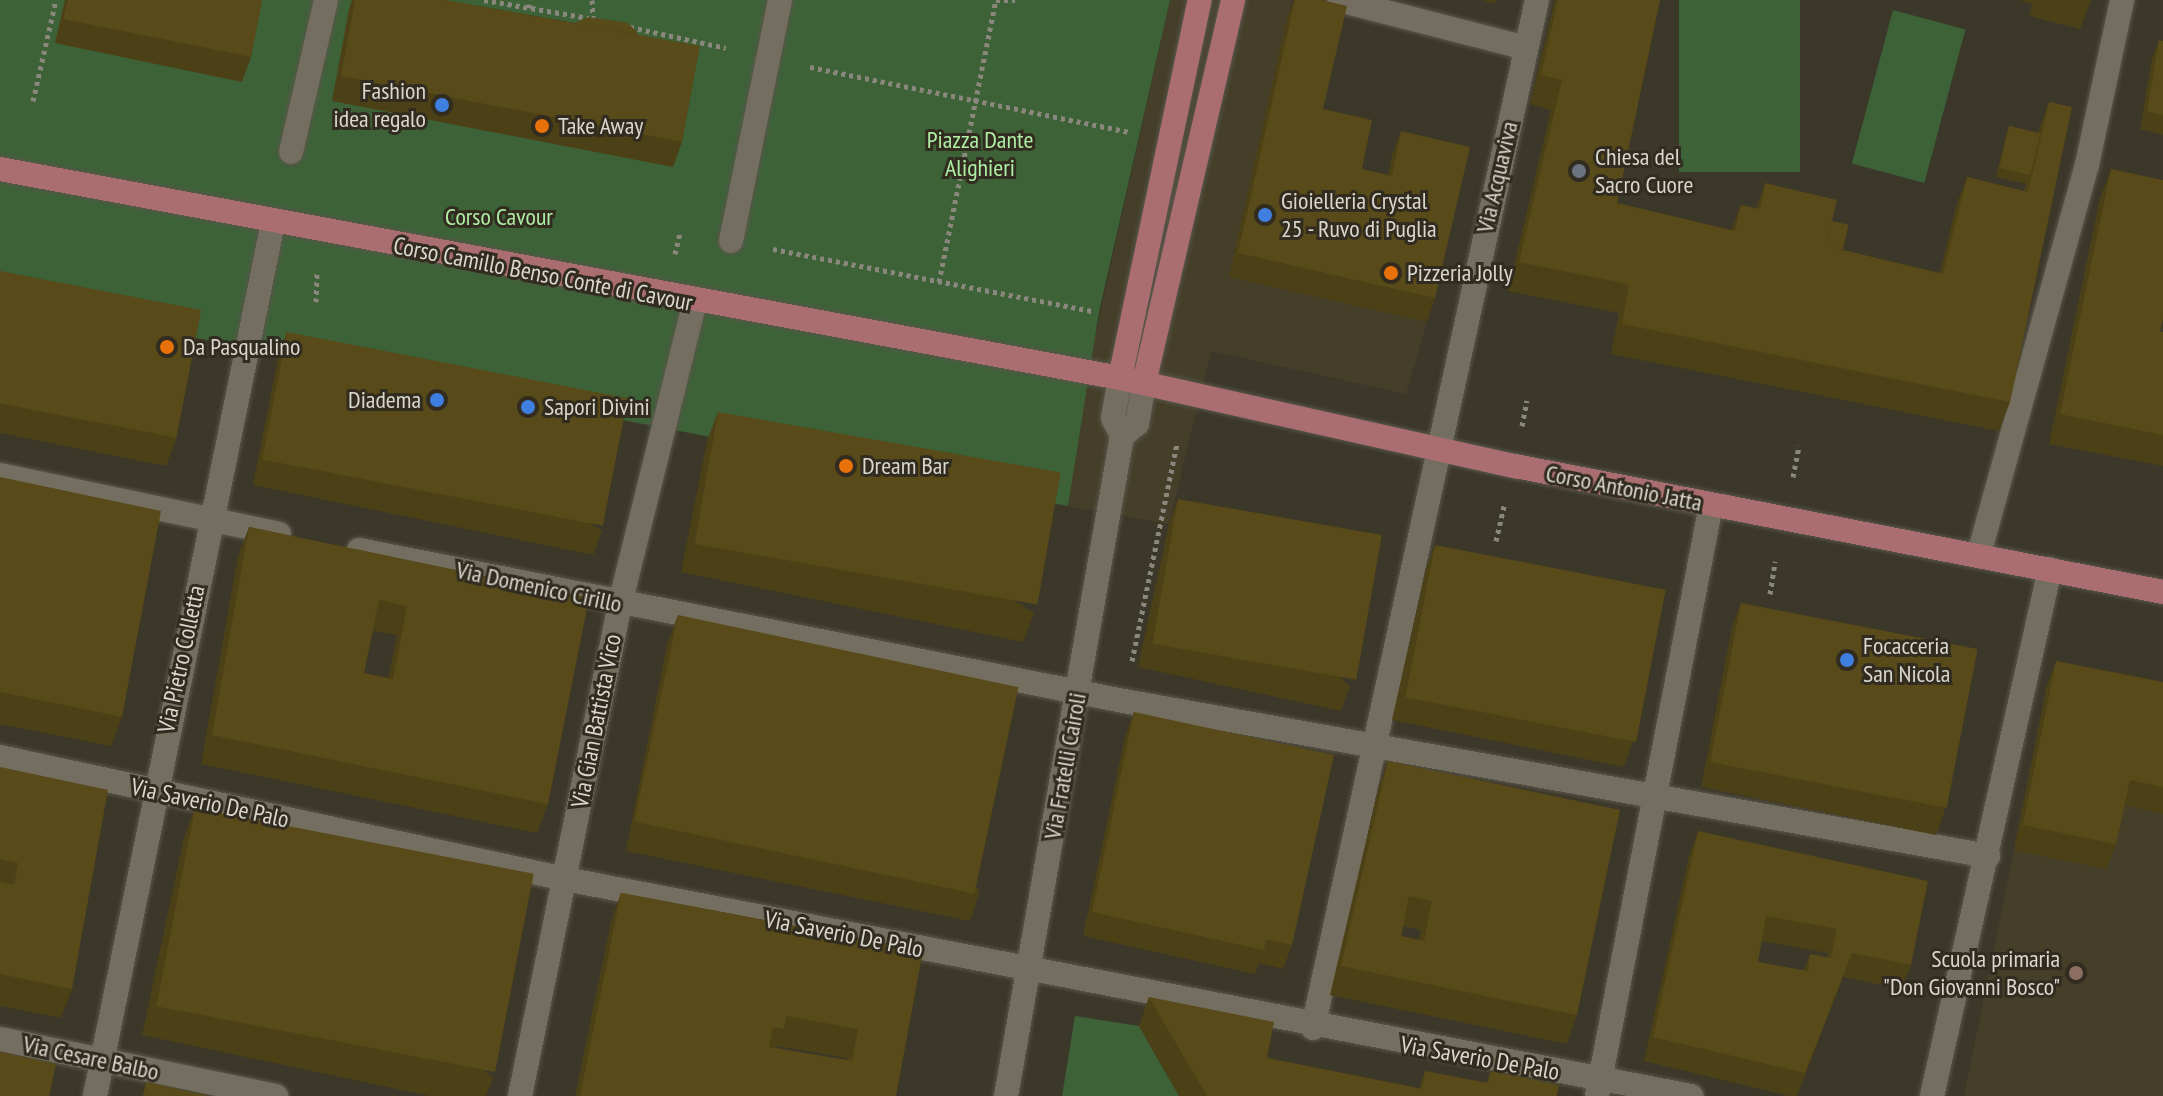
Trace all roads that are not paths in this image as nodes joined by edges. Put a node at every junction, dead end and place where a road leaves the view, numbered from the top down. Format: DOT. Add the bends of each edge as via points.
graph roads {
  1 [pos="326,0"];
  2 [pos="780,0"];
  3 [pos="1200,0"];
  4 [pos="1233,0"];
  5 [pos="1339,0"];
  6 [pos="1537,0"];
  7 [pos="2122,0"];
  8 [pos="1526,48"];
  9 [pos="291,152"];
  10 [pos="2087,165"];
  11 [pos="0,169"];
  12 [pos="2118,172"];
  13 [pos="273,223"];
  14 [pos="731,241"];
  15 [pos="695,302"];
  16 [pos="1087,373"];
  17 [pos="1120,378"];
  18 [pos="1144,383"];
  19 [pos="1122,436"];
  20 [pos="1435,448"];
  21 [pos="0,475"];
  22 [pos="1711,505"];
  23 [pos="211,520"];
  24 [pos="298,538"];
  25 [pos="328,544"];
  26 [pos="1979,554"];
  27 [pos="2050,569"];
  28 [pos="2163,592"];
  29 [pos="620,604"];
  30 [pos="1079,693"];
  31 [pos="1374,745"];
  32 [pos="0,757"];
  33 [pos="154,791"];
  34 [pos="1655,796"];
  35 [pos="1988,856"];
  36 [pos="565,879"];
  37 [pos="1029,970"];
  38 [pos="1313,1028"];
  39 [pos="0,1039"];
  40 [pos="103,1061"];
  41 [pos="1599,1088"];
  42 [pos="95,1096"];
  43 [pos="276,1096"];
  44 [pos="520,1096"];
  45 [pos="1006,1096"];
  46 [pos="1691,1096"];
  47 [pos="1932,1096"];
  1 -- 9 [label="street"];
  2 -- 14 [label="street"];
  3 -- 17 [label="main road"];
  4 -- 18 [label="main road"];
  5 -- 8 [label="street"];
  6 -- 8 [label="street, Via Acquaviva"];
  7 -- 10 [label="street"];
  8 -- 20 [label="street, Via Acquaviva"];
  10 -- 12 [label="street"];
  10 -- 26 [label="street"];
  11 -- 13 [label="main road, Corso Camillo Benso Conte di Cavour"];
  13 -- 15 [label="main road, Corso Camillo Benso Conte di Cavour"];
  13 -- 23 [label="street, Via Pietro Colletta"];
  15 -- 16 [label="main road, Corso Camillo Benso Conte di Cavour"];
  15 -- 29 [label="street, Via Gian Battista Vico"];
  16 -- 17 [label="main road, Corso Antonio Jatta"];
  17 -- 18 [label="main road, Corso Antonio Jatta"];
  17 -- 19 [label="street" via="1113,418"];
  18 -- 19 [label="street" via="1137,424"];
  18 -- 20 [label="main road, Corso Antonio Jatta"];
  19 -- 30 [label="street, Via Fratelli Cairoli"];
  20 -- 22 [label="main road, Corso Antonio Jatta"];
  20 -- 31 [label="street, Via Acquaviva"];
  21 -- 23 [label="street"];
  22 -- 26 [label="main road, Corso Antonio Jatta"];
  22 -- 34 [label="street"];
  23 -- 24 [label="street"];
  23 -- 33 [label="street, Via Pietro Colletta"];
  25 -- 29 [label="street, Via Domenico Cirillo"];
  26 -- 27 [label="main road, Corso Antonio Jatta"];
  27 -- 28 [label="main road, Corso Antonio Jatta"];
  27 -- 35 [label="street"];
  29 -- 30 [label="street, Via Domenico Cirillo"];
  29 -- 36 [label="street, Via Gian Battista Vico"];
  30 -- 31 [label="street, Via Domenico Cirillo"];
  30 -- 37 [label="street, Via Fratelli Cairoli"];
  31 -- 34 [label="street, Via Domenico Cirillo"];
  31 -- 38 [label="street, Via Acquaviva"];
  32 -- 33 [label="street, Via Saverio De Palo"];
  33 -- 36 [label="street, Via Saverio De Palo"];
  33 -- 40 [label="street, Via Pietro Colletta"];
  34 -- 35 [label="street, Via Domenico Cirillo"];
  34 -- 41 [label="street"];
  35 -- 47 [label="street"];
  36 -- 37 [label="street, Via Saverio De Palo"];
  36 -- 44 [label="street, Via Gian Battista Vico"];
  37 -- 38 [label="street, Via Saverio De Palo"];
  37 -- 45 [label="street, Via Fratelli Cairoli"];
  38 -- 41 [label="street, Via Saverio De Palo"];
  39 -- 40 [label="street, Via Cesare Balbo"];
  40 -- 42 [label="street, Via Pietro Colletta"];
  40 -- 43 [label="street, Via Cesare Balbo"];
  41 -- 46 [label="street, Via Saverio De Palo"];
}
